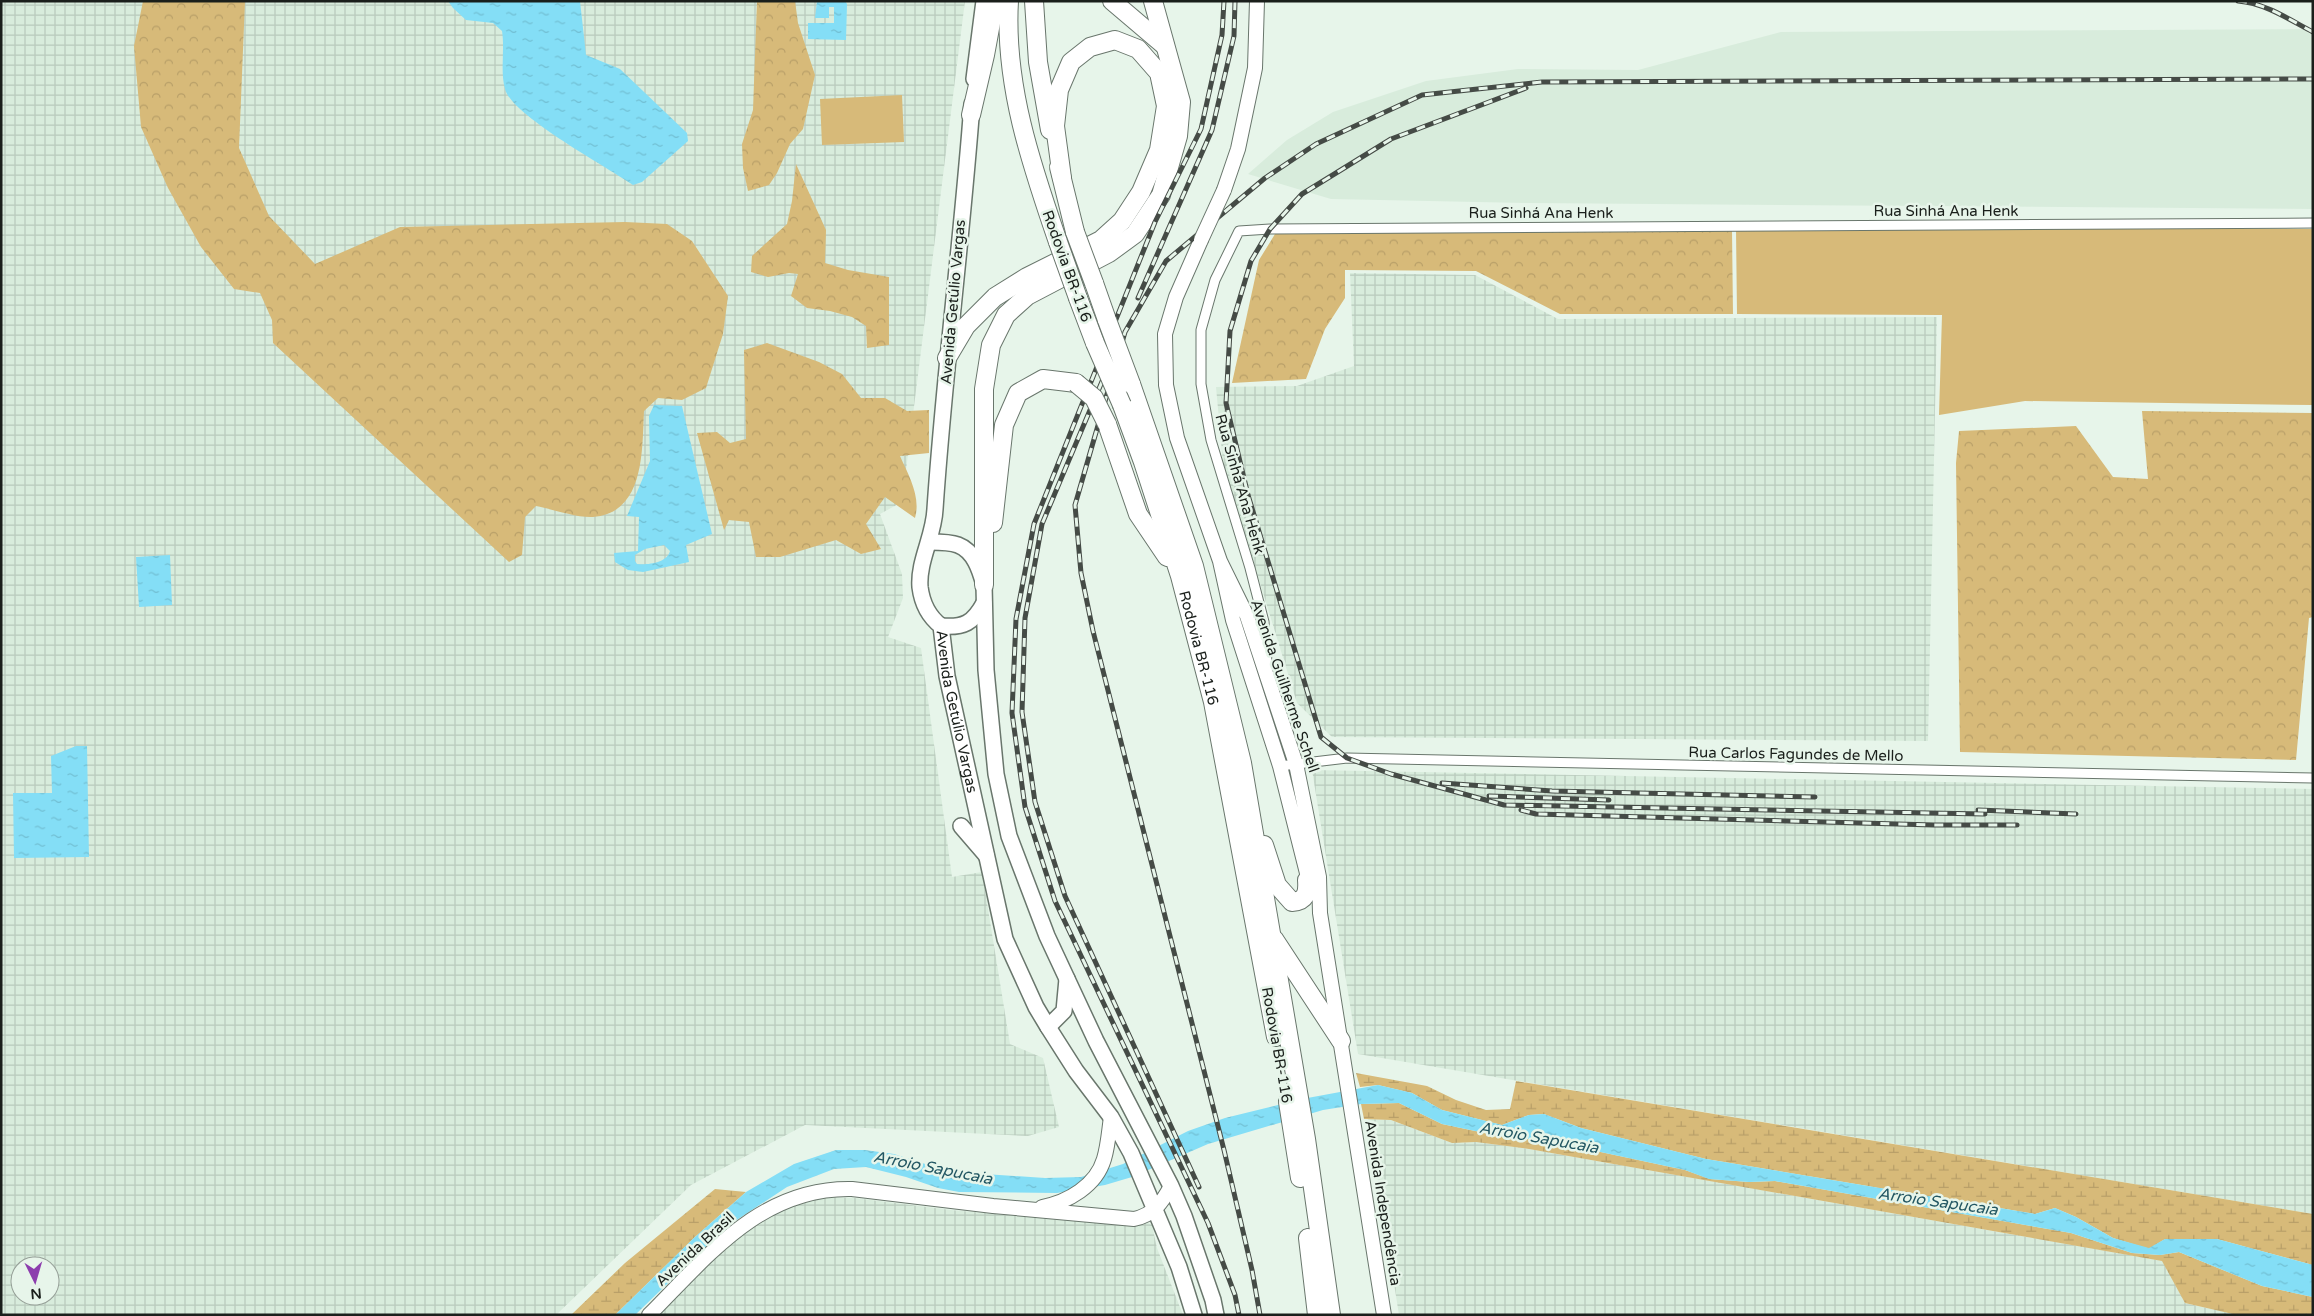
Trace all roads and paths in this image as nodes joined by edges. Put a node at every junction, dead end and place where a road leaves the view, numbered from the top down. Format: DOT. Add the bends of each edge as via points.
graph roads {
  1 [pos="984,1"];
  2 [pos="995,1"];
  3 [pos="1009,1"];
  4 [pos="1034,1"];
  5 [pos="1112,1"];
  6 [pos="1153,1"];
  7 [pos="1257,1"];
  8 [pos="1165,46"];
  9 [pos="971,115"];
  10 [pos="1062,178"];
  11 [pos="2313,222"];
  12 [pos="947,358"];
  13 [pos="930,542"];
  14 [pos="1220,561"];
  15 [pos="1180,576"];
  16 [pos="984,585"];
  17 [pos="984,604"];
  18 [pos="941,626"];
  19 [pos="1269,685"];
  20 [pos="1254,688"];
  21 [pos="1296,764"];
  22 [pos="1280,766"];
  23 [pos="2313,778"];
  24 [pos="1248,798"];
  25 [pos="961,826"];
  26 [pos="988,857"];
  27 [pos="1307,880"];
  28 [pos="1320,913"];
  29 [pos="1270,932"];
  30 [pos="1067,978"];
  31 [pos="1048,1027"];
  32 [pos="1341,1041"];
  33 [pos="1290,1081"];
  34 [pos="1349,1096"];
  35 [pos="1111,1117"];
  36 [pos="1300,1141"];
  37 [pos="1170,1184"];
  38 [pos="1031,1208"];
  39 [pos="1155,1210"];
  40 [pos="649,1315"];
  41 [pos="1194,1315"];
  42 [pos="1216,1315"];
  43 [pos="1317,1315"];
  44 [pos="1331,1315"];
  45 [pos="1384,1315"];
  1 -- 9 [label="main road, Avenida Getúlio Vargas"];
  2 -- 9 [label="highway"];
  3 -- 15 [label="highway, Rodovia BR-116, bridge" via="1011,68 1038,184 1078,298 1143,462"];
  4 -- 10 [label="highway, Rodovia BR-116" via="1046,117"];
  5 -- 8 [label="highway"];
  6 -- 8 [label="highway"];
  7 -- 14 [label="main road, Avenida Guilherme Schell, bridge" via="1255,68 1238,149 1224,190 1176,297 1166,334 1166,385 1177,438"];
  8 -- 16 [label="highway" via="1180,102 1178,136 1161,194 1135,234 1109,253 1027,296 1006,315 991,345 984,389"];
  9 -- 12 [label="main road, Avenida Getúlio Vargas"];
  10 -- 12 [label="highway" via="1055,126 1059,90 1071,62 1090,47 1115,40 1138,49 1159,73 1166,106 1160,150 1141,192 1122,221 1101,240 995,297 966,326"];
  10 -- 24 [label="highway, Rodovia BR-116, bridge" via="1075,232 1194,566"];
  11 -- 19 [label="street, Rua Sinhá Ana Henk" via="1239,231 1215,280 1201,330 1201,384 1210,440 1264,622"];
  12 -- 13 [label="main road, Avenida Getúlio Vargas" via="935,519"];
  13 -- 16 [label="main road" via="958,544 966,550 981,573"];
  13 -- 18 [label="main road, Avenida Getúlio Vargas" via="922,566 920,588 930,618"];
  14 -- 19 [label="main road, Avenida Guilherme Schell" via="1247,616"];
  14 -- 20 [label="main road, Avenida Guilherme Schell" via="1233,620"];
  15 -- 16 [label="highway, bridge" via="1138,514 1107,424 1094,398 1076,383 1043,379 1018,393 1004,425"];
  15 -- 33 [label="highway, Rodovia BR-116" via="1213,702"];
  16 -- 17 [label="main road, Avenida Getúlio Vargas"];
  17 -- 18 [label="main road" via="976,618 966,624"];
  17 -- 30 [label="main road, Avenida Getúlio Vargas" via="986,670 996,774 1009,836 1047,936"];
  18 -- 26 [label="main road, Avenida Getúlio Vargas" via="947,676"];
  19 -- 20 [label="main road"];
  19 -- 21 [label="main road, Avenida Guilherme Schell"];
  20 -- 22 [label="main road, Avenida Guilherme Schell"];
  21 -- 22 [label="street, Rua Carlos Fagundes de Mello"];
  21 -- 23 [label="street, Rua Carlos Fagundes de Mello" via="1347,758"];
  21 -- 28 [label="main road, Avenida Guilherme Schell" via="1319,877"];
  22 -- 27 [label="main road, Avenida Guilherme Schell"];
  24 -- 27 [label="highway" via="1277,885 1284,896 1292,902 1300,901 1308,892"];
  24 -- 29 [label="highway, Rodovia BR-116"];
  25 -- 26 [label="main road"];
  26 -- 31 [label="main road, Avenida Getúlio Vargas" via="1005,939"];
  27 -- 28 [label="main road, Avenida Guilherme Schell"];
  28 -- 32 [label="main road, Avenida Guilherme Schell"];
  29 -- 32 [label="highway"];
  29 -- 33 [label="highway, Rodovia BR-116"];
  30 -- 31 [label="main road" via="1064,1011"];
  30 -- 37 [label="main road, Avenida Getúlio Vargas"];
  31 -- 35 [label="main road, Avenida Getúlio Vargas"];
  32 -- 34 [label="main road, Avenida Guilherme Schell"];
  33 -- 36 [label="highway, Rodovia BR-116"];
  34 -- 45 [label="main road, Avenida Independência"];
  35 -- 38 [label="main road, Avenida Brasil" via="1104,1160 1098,1173 1080,1191 1059,1203"];
  35 -- 39 [label="main road, Avenida Getúlio Vargas" via="1131,1153"];
  36 -- 43 [label="highway, Rodovia BR-116"];
  36 -- 44 [label="highway, Rodovia BR-116"];
  37 -- 39 [label="main road" via="1164,1200"];
  37 -- 42 [label="main road, Avenida Getúlio Vargas" via="1184,1216"];
  38 -- 39 [label="main road, Avenida Brasil" via="1134,1219"];
  38 -- 40 [label="main road, Avenida Brasil" via="852,1189 831,1189 789,1199 744,1224"];
  39 -- 41 [label="main road, Avenida Getúlio Vargas" via="1179,1267"];
}
